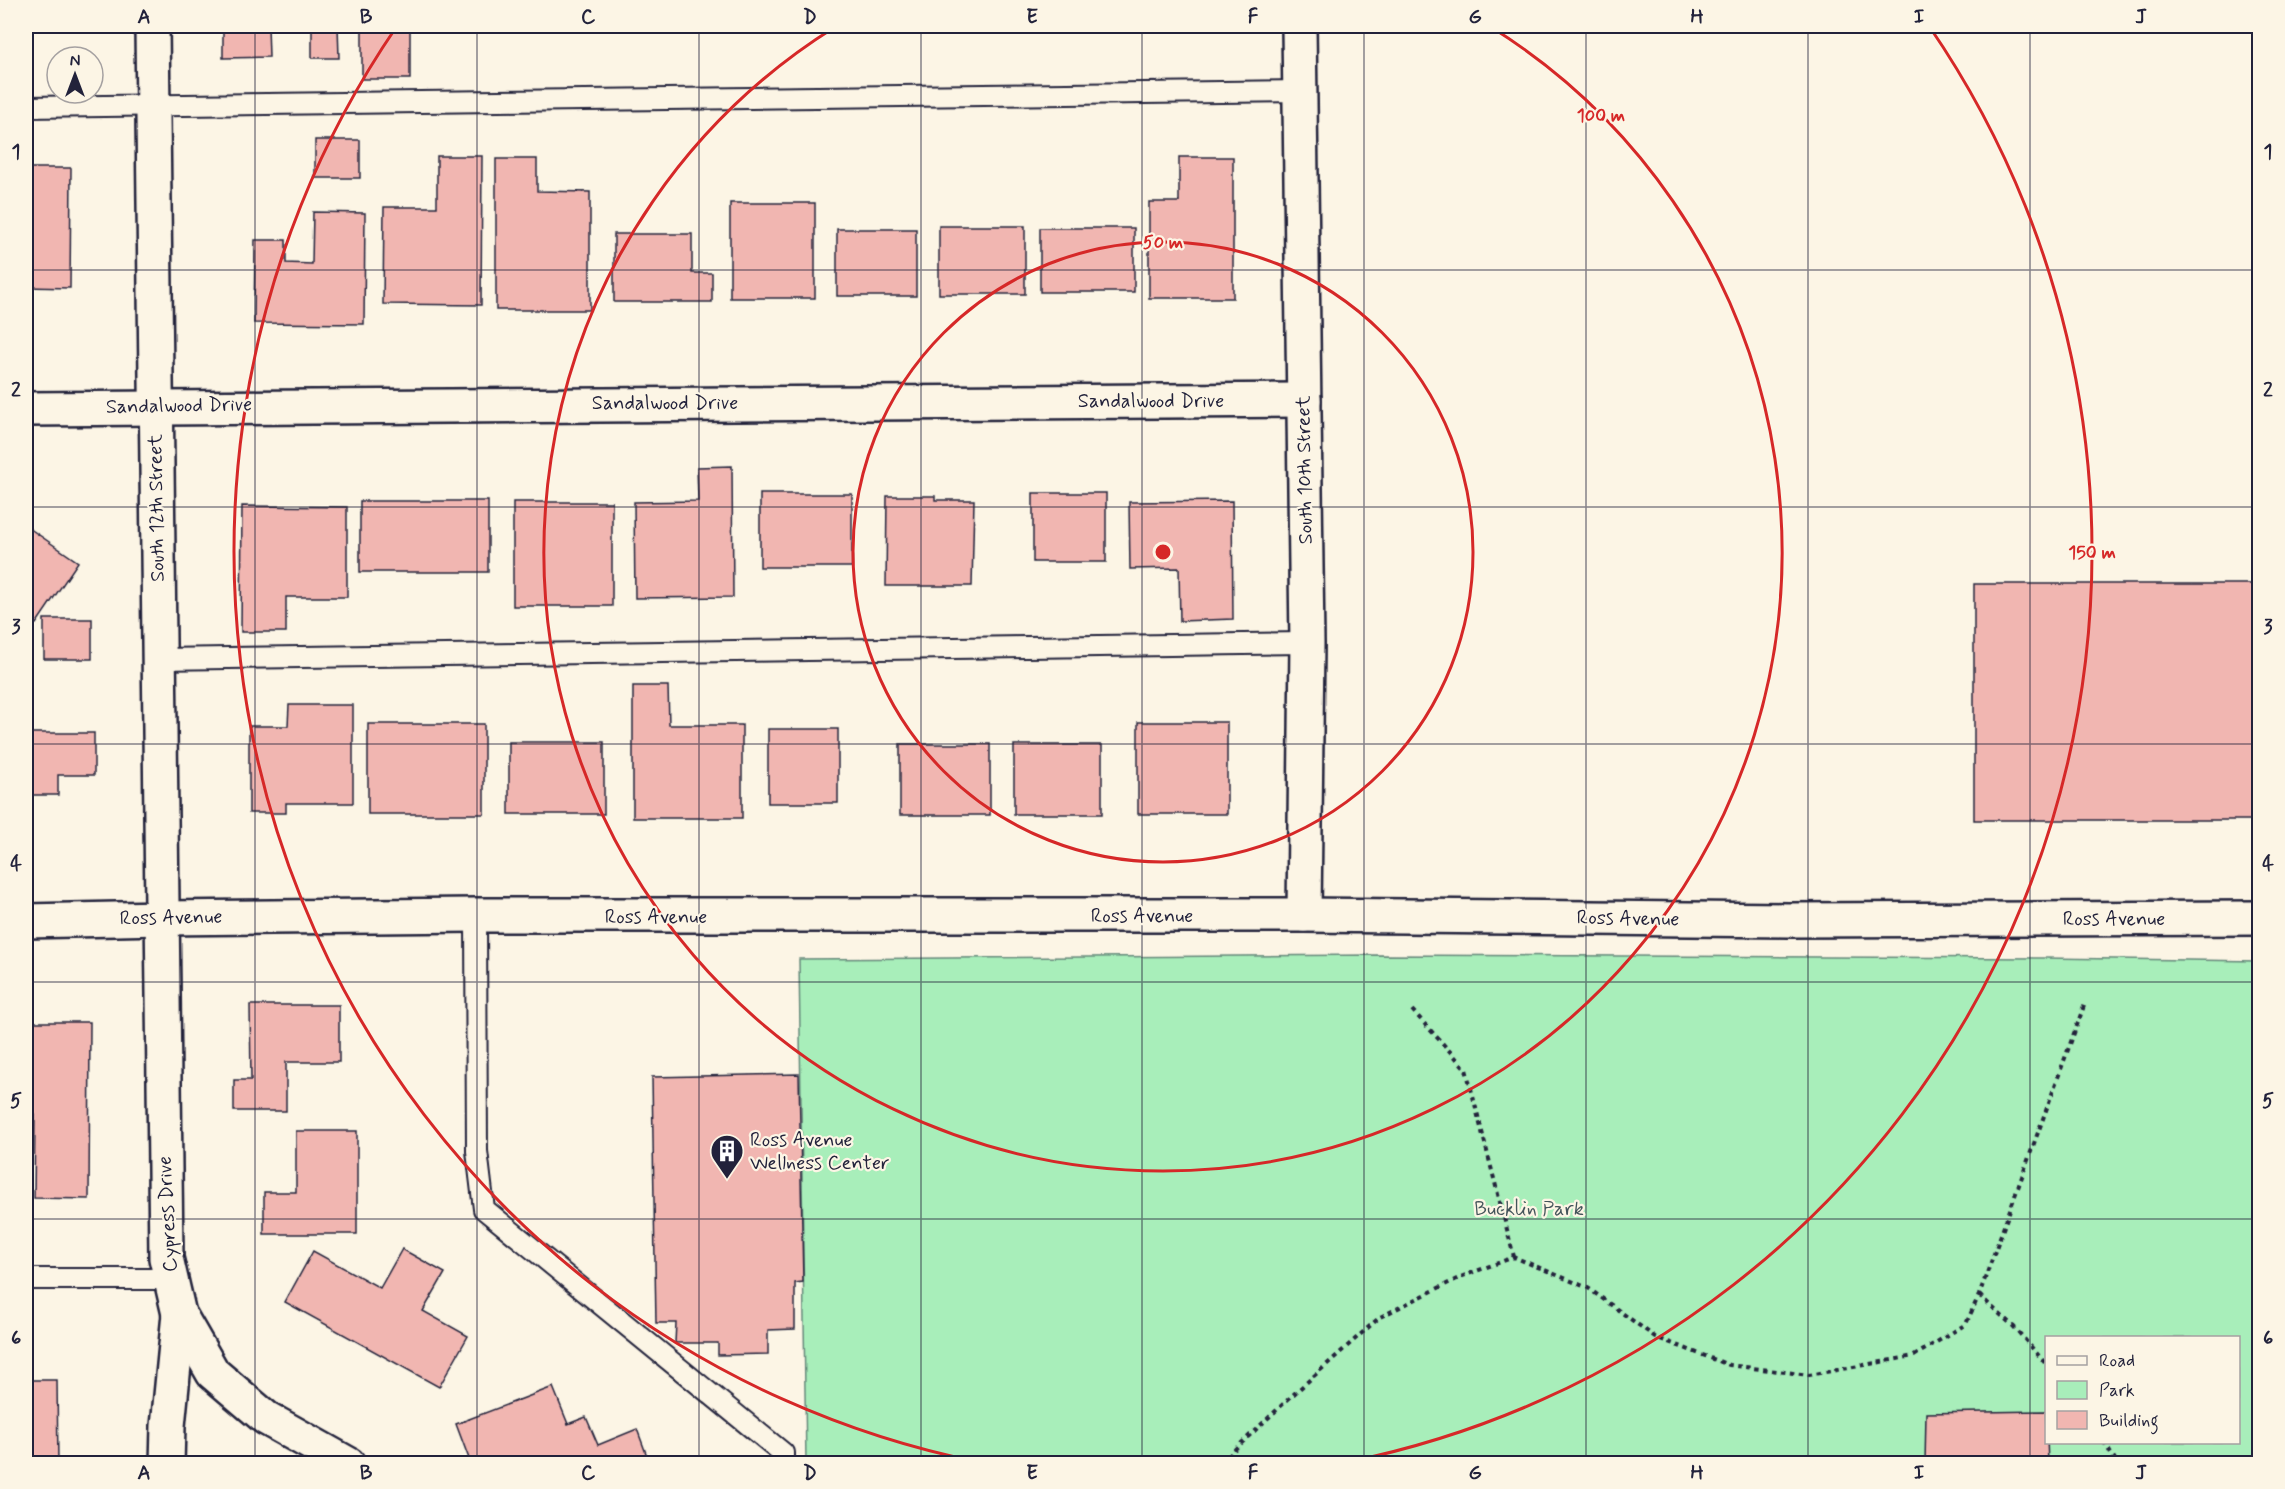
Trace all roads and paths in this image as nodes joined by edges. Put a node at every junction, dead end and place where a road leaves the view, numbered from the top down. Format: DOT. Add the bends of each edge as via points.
graph roads {
  1 [pos="152,26"];
  2 [pos="1299,26"];
  3 [pos="1300,91"];
  4 [pos="152,105"];
  5 [pos="26,107"];
  6 [pos="1304,400"];
  7 [pos="156,406"];
  8 [pos="26,408"];
  9 [pos="1307,643"];
  10 [pos="159,658"];
  11 [pos="476,915"];
  12 [pos="1304,915"];
  13 [pos="162,918"];
  14 [pos="2259,918"];
  15 [pos="26,921"];
  16 [pos="2085,1003"];
  17 [pos="1412,1010"];
  18 [pos="1514,1257"];
  19 [pos="26,1279"];
  20 [pos="170,1279"];
  21 [pos="1978,1295"];
  22 [pos="179,1314"];
  23 [pos="2045,1363"];
  24 [pos="2105,1444"];
  25 [pos="167,1464"];
  26 [pos="348,1464"];
  27 [pos="783,1464"];
  28 [pos="1223,1464"];
  29 [pos="2116,1464"];
  1 -- 4 [label="street, South 12th Street"];
  2 -- 3 [label="street, South 10th Street"];
  3 -- 4 [label="lane"];
  3 -- 6 [label="street, South 10th Street"];
  4 -- 5 [label="lane"];
  4 -- 7 [label="street, South 12th Street"];
  6 -- 7 [label="street, Sandalwood Drive"];
  6 -- 9 [label="street, South 10th Street"];
  7 -- 8 [label="street, Sandalwood Drive"];
  7 -- 10 [label="street, South 12th Street"];
  9 -- 10 [label="lane"];
  9 -- 12 [label="street, South 10th Street"];
  10 -- 13 [label="street, South 12th Street"];
  11 -- 12 [label="street, Ross Avenue"];
  11 -- 13 [label="street, Ross Avenue"];
  11 -- 27 [label="lane" via="477,1151 484,1209 783,1453"];
  12 -- 14 [label="street, Ross Avenue" via="1789,920"];
  13 -- 15 [label="street, Ross Avenue"];
  13 -- 20 [label="street, Cypress Drive" via="166,1258"];
  16 -- 21 [label="path"];
  17 -- 18 [label="path" via="1466,1069"];
  18 -- 21 [label="path" via="1588,1288 1655,1336 1729,1365 1809,1375 1914,1356 1966,1324"];
  18 -- 28 [label="path" via="1463,1276 1380,1317"];
  19 -- 20 [label="lane"];
  20 -- 22 [label="street, Cypress Drive"];
  21 -- 23 [label="path" via="2014,1327"];
  22 -- 25 [label="street"];
  22 -- 26 [label="street, Cypress Drive" via="213,1373 266,1418"];
  24 -- 29 [label="path"];
}
